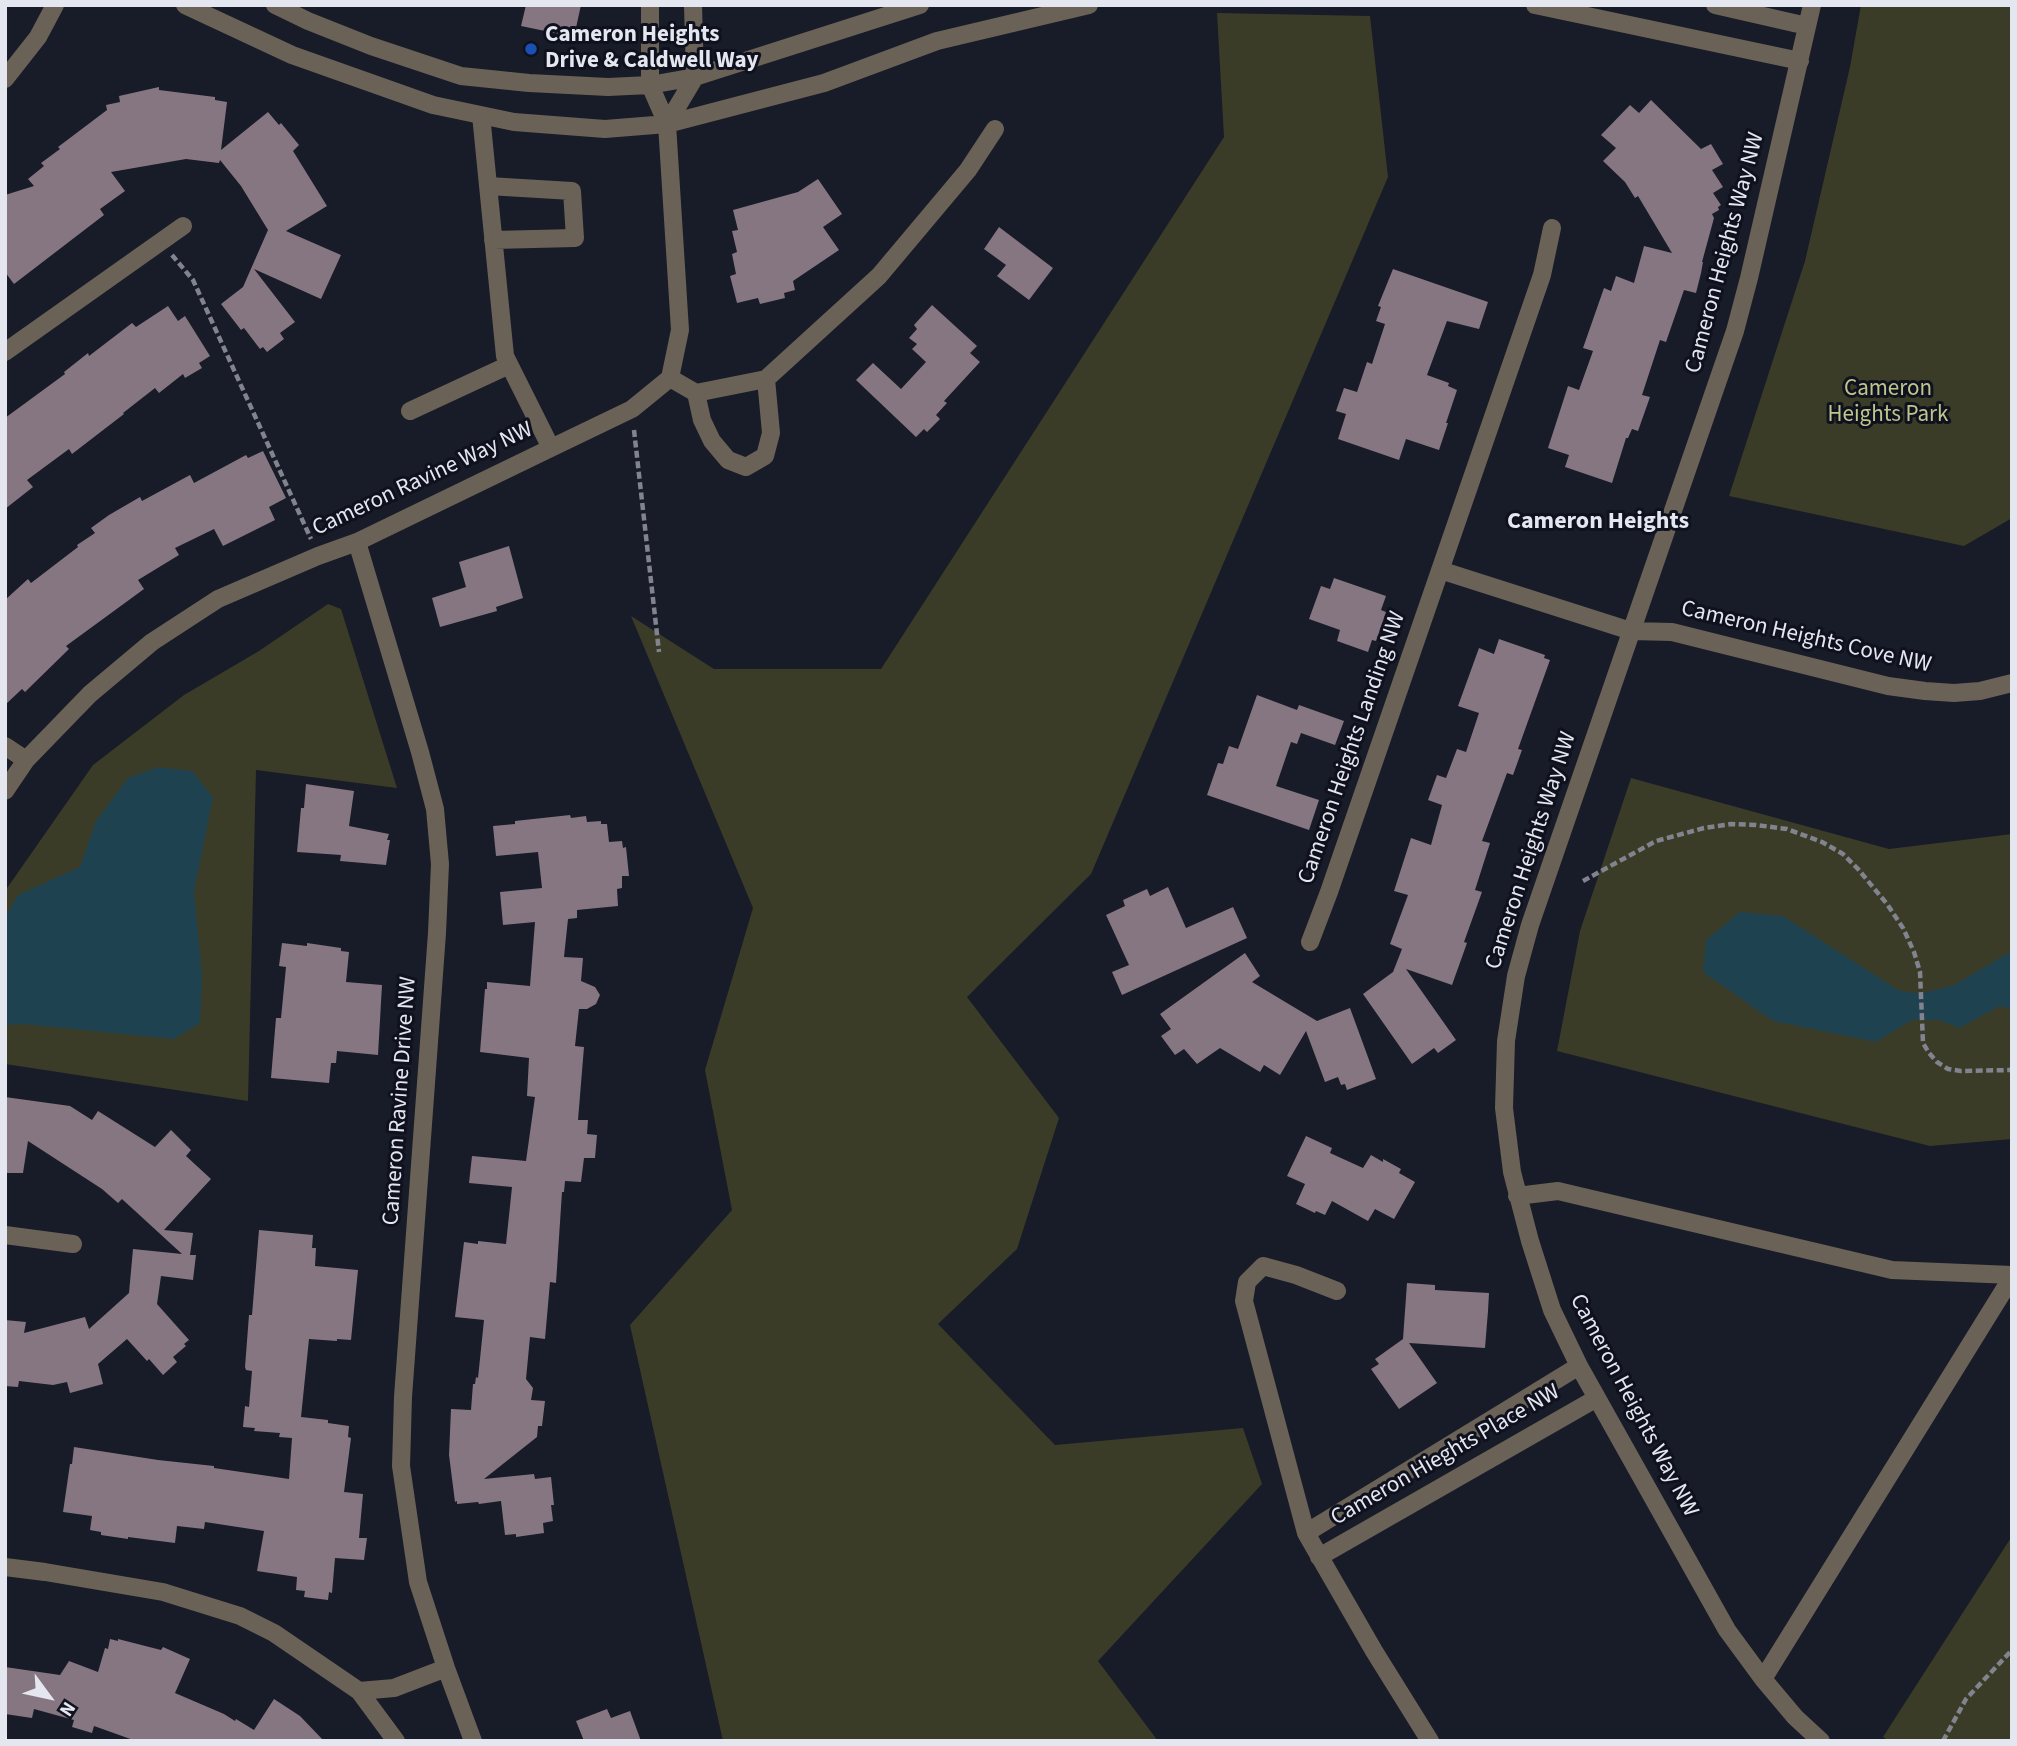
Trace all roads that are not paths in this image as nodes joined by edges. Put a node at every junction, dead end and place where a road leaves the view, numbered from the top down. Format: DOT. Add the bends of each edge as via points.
graph roads {
  1 [pos="55,5"];
  2 [pos="185,5"];
  3 [pos="275,5"];
  4 [pos="650,5"];
  5 [pos="693,5"];
  6 [pos="920,5"];
  7 [pos="1089,5"];
  8 [pos="1535,5"];
  9 [pos="1715,5"];
  10 [pos="1812,5"];
  11 [pos="1807,26"];
  12 [pos="1800,61"];
  13 [pos="695,77"];
  14 [pos="5,79"];
  15 [pos="650,85"];
  16 [pos="481,115"];
  17 [pos="667,124"];
  18 [pos="995,129"];
  19 [pos="488,186"];
  20 [pos="183,226"];
  21 [pos="1552,228"];
  22 [pos="494,240"];
  23 [pos="5,352"];
  24 [pos="509,365"];
  25 [pos="670,378"];
  26 [pos="766,379"];
  27 [pos="696,393"];
  28 [pos="410,411"];
  29 [pos="551,448"];
  30 [pos="358,542"];
  31 [pos="1440,570"];
  32 [pos="1631,631"];
  33 [pos="2012,683"];
  34 [pos="5,746"];
  35 [pos="26,760"];
  36 [pos="5,790"];
  37 [pos="1310,942"];
  38 [pos="1517,1196"];
  39 [pos="5,1234"];
  40 [pos="73,1244"];
  41 [pos="2012,1276"];
  42 [pos="1337,1291"];
  43 [pos="1579,1366"];
  44 [pos="1597,1398"];
  45 [pos="1306,1532"];
  46 [pos="1319,1557"];
  47 [pos="5,1567"];
  48 [pos="446,1668"];
  49 [pos="1763,1679"];
  50 [pos="359,1691"];
  51 [pos="396,1741"];
  52 [pos="473,1741"];
  53 [pos="1430,1741"];
  54 [pos="1821,1741"];
  1 -- 14 [label="street" via="38,37"];
  2 -- 16 [label="street" via="292,55 433,105"];
  3 -- 15 [label="street" via="308,22 461,76 608,87"];
  4 -- 15 [label="street"];
  5 -- 13 [label="street"];
  6 -- 13 [label="street"];
  7 -- 17 [label="street" via="937,41 824,83"];
  8 -- 12 [label="street"];
  9 -- 11 [label="street"];
  10 -- 11 [label="street, Cameron Heights Way NW"];
  11 -- 12 [label="street, Cameron Heights Way NW"];
  12 -- 32 [label="street, Cameron Heights Way NW" via="1735,331"];
  13 -- 15 [label="street"];
  13 -- 17 [label="street"];
  15 -- 17 [label="street"];
  16 -- 17 [label="street" via="604,129"];
  16 -- 19 [label="street"];
  17 -- 25 [label="street" via="680,330"];
  18 -- 26 [label="street" via="968,170 879,276"];
  19 -- 22 [label="street"];
  19 -- 22 [label="street" via="572,191 575,238"];
  20 -- 23 [label="street"];
  21 -- 31 [label="street, Cameron Heights Landing NW" via="1542,275"];
  22 -- 24 [label="street"];
  24 -- 28 [label="street"];
  24 -- 29 [label="street"];
  25 -- 27 [label="street"];
  25 -- 29 [label="street, Cameron Ravine Way NW" via="632,409"];
  26 -- 27 [label="street"];
  26 -- 27 [label="street" via="771,433 765,456 747,467 728,460 712,441"];
  29 -- 30 [label="street, Cameron Ravine Way NW"];
  30 -- 35 [label="street, Cameron Ravine Way NW" via="218,599 152,642 90,694"];
  30 -- 48 [label="street, Cameron Ravine Drive NW" via="435,809 440,863 401,1466 418,1582"];
  31 -- 32 [label="street"];
  31 -- 37 [label="street, Cameron Heights Landing NW"];
  32 -- 33 [label="street, Cameron Heights Cove NW" via="1672,632 1900,688 1954,693"];
  32 -- 38 [label="street, Cameron Heights Way NW" via="1516,976 1506,1041 1504,1108"];
  34 -- 35 [label="street"];
  35 -- 36 [label="street, Cameron Ravine Way NW"];
  38 -- 41 [label="street" via="1558,1191 1892,1270"];
  38 -- 43 [label="street, Cameron Heights Way NW" via="1552,1310"];
  39 -- 40 [label="street"];
  41 -- 49 [label="street"];
  42 -- 45 [label="street, Cameron Hieghts Place NW" via="1263,1266 1247,1282 1244,1301"];
  43 -- 44 [label="street, Cameron Heights Way NW"];
  43 -- 45 [label="street, Cameron Hieghts Place NW"];
  44 -- 46 [label="street, Cameron Hieghts Place NW"];
  44 -- 49 [label="street, Cameron Heights Way NW" via="1727,1630"];
  45 -- 46 [label="street, Cameron Hieghts Place NW"];
  46 -- 53 [label="street, Cameron Hieghts Place NW"];
  47 -- 50 [label="street" via="163,1592 240,1616 274,1633"];
  48 -- 50 [label="street" via="394,1688"];
  48 -- 52 [label="street, Cameron Ravine Drive NW"];
  49 -- 54 [label="street, Cameron Heights Way NW"];
  50 -- 51 [label="street"];
}
